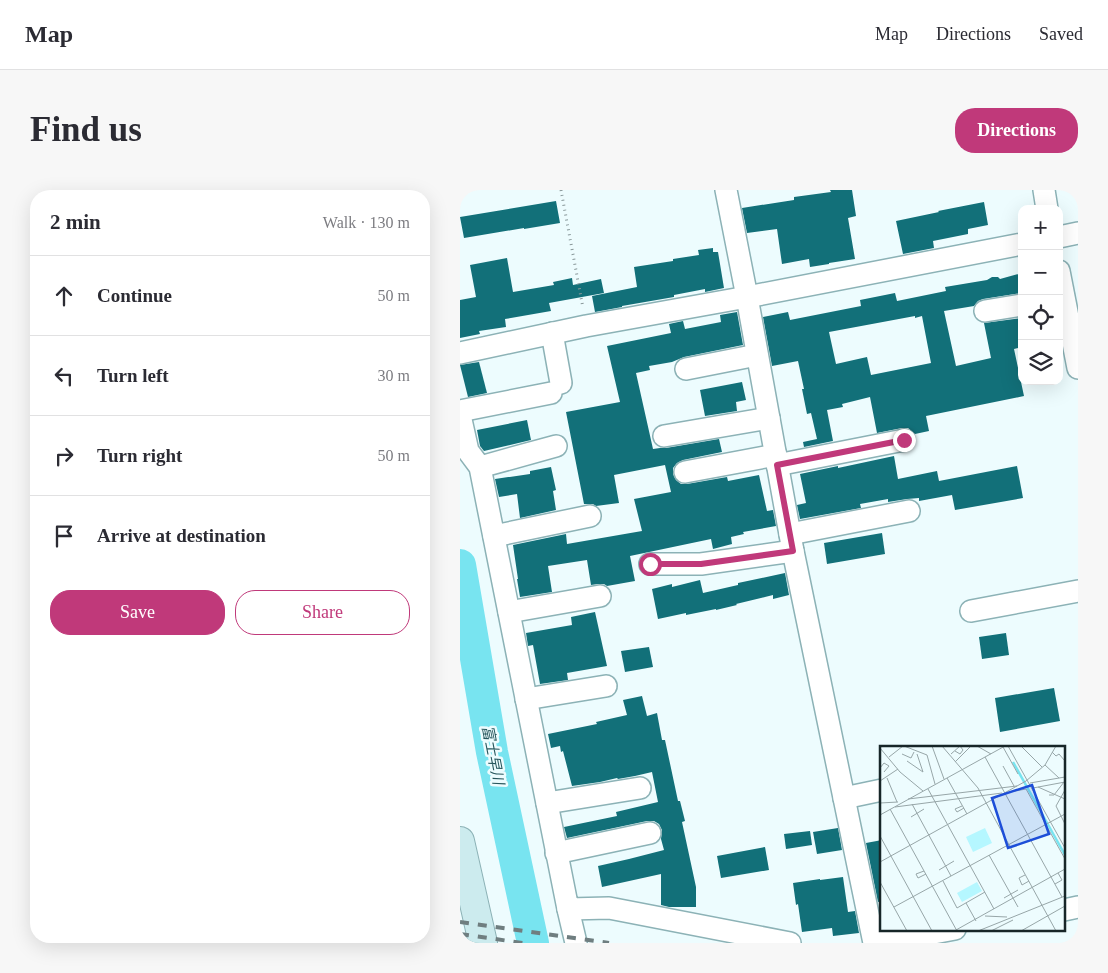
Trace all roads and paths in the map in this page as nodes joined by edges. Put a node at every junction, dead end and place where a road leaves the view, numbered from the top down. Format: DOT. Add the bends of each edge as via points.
graph roads {
  1 [pos="561,190"];
  2 [pos="726,190"];
  3 [pos="1044,190"];
  4 [pos="1046,205"];
  5 [pos="1078,233"];
  6 [pos="1063,236"];
  7 [pos="1018,245"];
  8 [pos="747,298"];
  9 [pos="1063,302"];
  10 [pos="1018,306"];
  11 [pos="985,311"];
  12 [pos="586,326"];
  13 [pos="552,333"];
  14 [pos="460,353"];
  15 [pos="757,355"];
  16 [pos="1078,368"];
  17 [pos="686,369"];
  18 [pos="460,413"];
  19 [pos="768,418"];
  20 [pos="664,436"];
  21 [pos="904,440"];
  22 [pos="556,446"];
  23 [pos="776,460"];
  24 [pos="480,466"];
  25 [pos="684,472"];
  26 [pos="909,511"];
  27 [pos="590,516"];
  28 [pos="494,536"];
  29 [pos="791,542"];
  30 [pos="650,564"];
  31 [pos="1078,591"];
  32 [pos="600,596"];
  33 [pos="971,611"];
  34 [pos="509,612"];
  35 [pos="606,686"];
  36 [pos="526,699"];
  37 [pos="640,788"];
  38 [pos="880,790"];
  39 [pos="844,798"];
  40 [pos="547,803"];
  41 [pos="650,833"];
  42 [pos="460,842"];
  43 [pos="556,853"];
  44 [pos="466,893"];
  45 [pos="568,909"];
  46 [pos="950,930"];
  47 [pos="483,943"];
  48 [pos="576,943"];
  49 [pos="790,943"];
  50 [pos="874,943"];
  51 [pos="879,943"];
  1 -- 12 [label="path"];
  2 -- 8 [label="street"];
  3 -- 4 [label="street"];
  5 -- 6 [label="street"];
  7 -- 8 [label="street"];
  8 -- 12 [label="street"];
  8 -- 15 [label="street"];
  9 -- 16 [label="street"];
  10 -- 11 [label="street"];
  12 -- 13 [label="street"];
  13 -- 14 [label="street"];
  13 -- 18 [label="street" via="556,388"];
  15 -- 17 [label="street"];
  15 -- 19 [label="street"];
  18 -- 24 [label="street" via="468,451"];
  19 -- 20 [label="street"];
  19 -- 23 [label="street"];
  21 -- 23 [label="street"];
  22 -- 24 [label="street"];
  23 -- 25 [label="street"];
  23 -- 29 [label="street"];
  24 -- 28 [label="street"];
  26 -- 29 [label="street"];
  27 -- 28 [label="street"];
  28 -- 34 [label="street"];
  29 -- 30 [label="street" via="701,564"];
  29 -- 39 [label="street"];
  31 -- 33 [label="street"];
  32 -- 34 [label="street"];
  34 -- 36 [label="street"];
  35 -- 36 [label="street"];
  36 -- 40 [label="street"];
  37 -- 40 [label="street"];
  38 -- 39 [label="street"];
  39 -- 50 [label="street"];
  40 -- 43 [label="street"];
  41 -- 43 [label="street"];
  42 -- 44 [label="street"];
  43 -- 45 [label="street"];
  44 -- 47 [label="street"];
  45 -- 48 [label="street"];
  45 -- 49 [label="street" via="609,908"];
  46 -- 51 [label="street"];
}
